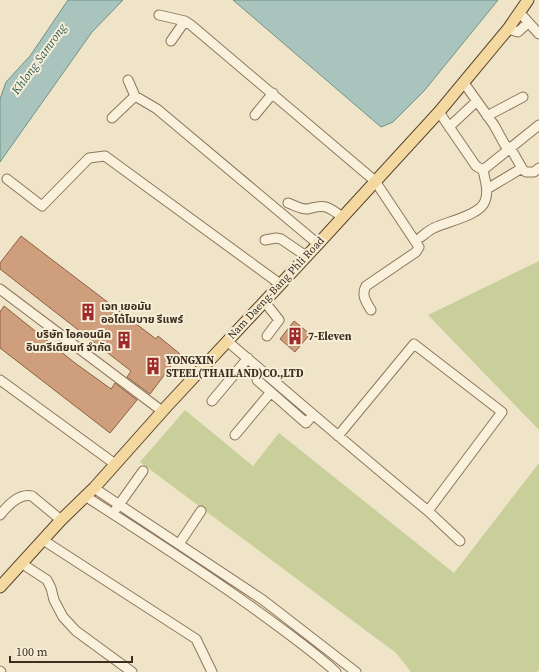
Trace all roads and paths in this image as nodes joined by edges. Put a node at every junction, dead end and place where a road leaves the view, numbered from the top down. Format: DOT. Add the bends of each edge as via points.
graph roads {
  1 [pos="528,0"];
  2 [pos="520,12"];
  3 [pos="159,15"];
  4 [pos="185,21"];
  5 [pos="528,23"];
  6 [pos="508,29"];
  7 [pos="539,34"];
  8 [pos="171,41"];
  9 [pos="128,80"];
  10 [pos="464,83"];
  11 [pos="273,93"];
  12 [pos="135,96"];
  13 [pos="523,97"];
  14 [pos="477,101"];
  15 [pos="439,112"];
  16 [pos="254,115"];
  17 [pos="487,116"];
  18 [pos="112,118"];
  19 [pos="539,125"];
  20 [pos="450,127"];
  21 [pos="510,149"];
  22 [pos="522,168"];
  23 [pos="539,168"];
  24 [pos="483,170"];
  25 [pos="7,179"];
  26 [pos="375,181"];
  27 [pos="487,189"];
  28 [pos="288,203"];
  29 [pos="342,217"];
  30 [pos="421,237"];
  31 [pos="265,240"];
  32 [pos="318,244"];
  33 [pos="306,256"];
  34 [pos="280,284"];
  35 [pos="0,289"];
  36 [pos="264,301"];
  37 [pos="371,310"];
  38 [pos="266,336"];
  39 [pos="228,341"];
  40 [pos="248,358"];
  41 [pos="0,380"];
  42 [pos="256,380"];
  43 [pos="271,392"];
  44 [pos="212,401"];
  45 [pos="162,411"];
  46 [pos="313,414"];
  47 [pos="235,435"];
  48 [pos="338,436"];
  49 [pos="115,464"];
  50 [pos="143,471"];
  51 [pos="94,488"];
  52 [pos="85,496"];
  53 [pos="120,505"];
  54 [pos="200,511"];
  55 [pos="428,511"];
  56 [pos="1,512"];
  57 [pos="113,514"];
  58 [pos="61,520"];
  59 [pos="43,540"];
  60 [pos="460,541"];
  61 [pos="179,544"];
  62 [pos="21,563"];
  63 [pos="0,587"];
  64 [pos="132,672"];
  65 [pos="212,672"];
  66 [pos="336,672"];
  67 [pos="356,672"];
  1 -- 2 [label="main road, Nam Daeng-Bang Phli Road"];
  2 -- 5 [label="street"];
  2 -- 6 [label="main road, Nam Daeng-Bang Phli Road"];
  3 -- 4 [label="street"];
  4 -- 8 [label="street"];
  4 -- 11 [label="street"];
  5 -- 6 [label="street" via="518,32"];
  5 -- 7 [label="street"];
  6 -- 10 [label="main road, Nam Daeng-Bang Phli Road"];
  9 -- 12 [label="street"];
  10 -- 14 [label="street"];
  10 -- 15 [label="main road, Nam Daeng-Bang Phli Road"];
  11 -- 16 [label="street"];
  11 -- 26 [label="street"];
  12 -- 18 [label="street"];
  12 -- 32 [label="street" via="157,109"];
  13 -- 17 [label="street"];
  14 -- 17 [label="street"];
  14 -- 20 [label="street"];
  15 -- 20 [label="street"];
  15 -- 26 [label="main road, Nam Daeng-Bang Phli Road"];
  17 -- 21 [label="street"];
  19 -- 21 [label="street"];
  20 -- 24 [label="street" via="476,166"];
  21 -- 22 [label="street"];
  21 -- 24 [label="street"];
  22 -- 23 [label="street" via="530,173"];
  22 -- 27 [label="street"];
  24 -- 27 [label="street"];
  25 -- 34 [label="street" via="42,206 89,158 105,156"];
  26 -- 29 [label="main road, Nam Daeng-Bang Phli Road"];
  26 -- 37 [label="street" via="419,247 416,252 366,286 363,294"];
  27 -- 30 [label="street" via="483,205 470,214 432,229"];
  28 -- 29 [label="street" via="306,209 325,207"];
  29 -- 32 [label="main road, Nam Daeng-Bang Phli Road"];
  31 -- 33 [label="street" via="281,239"];
  32 -- 33 [label="main road, Nam Daeng-Bang Phli Road"];
  33 -- 34 [label="main road, Nam Daeng-Bang Phli Road"];
  34 -- 36 [label="main road, Nam Daeng-Bang Phli Road"];
  35 -- 45 [label="street"];
  36 -- 38 [label="street" via="279,320"];
  36 -- 39 [label="main road, Nam Daeng-Bang Phli Road"];
  39 -- 40 [label="street"];
  39 -- 45 [label="main road, Nam Daeng-Bang Phli Road"];
  40 -- 44 [label="street"];
  40 -- 46 [label="street"];
  41 -- 49 [label="street"];
  42 -- 43 [label="street"];
  43 -- 46 [label="street" via="306,422"];
  43 -- 47 [label="street"];
  45 -- 49 [label="main road, Nam Daeng-Bang Phli Road"];
  46 -- 48 [label="street"];
  48 -- 55 [label="street"];
  48 -- 55 [label="street" via="414,344 502,412"];
  49 -- 51 [label="main road, Nam Daeng-Bang Phli Road"];
  50 -- 53 [label="street"];
  51 -- 52 [label="main road, Nam Daeng-Bang Phli Road"];
  51 -- 53 [label="street"];
  52 -- 57 [label="street"];
  52 -- 58 [label="main road, Nam Daeng-Bang Phli Road"];
  53 -- 57 [label="street"];
  53 -- 61 [label="street"];
  54 -- 61 [label="street"];
  55 -- 60 [label="street"];
  56 -- 58 [label="street" via="20,496 26,495 32,496"];
  57 -- 66 [label="street" via="181,557"];
  58 -- 59 [label="main road, Nam Daeng-Bang Phli Road"];
  59 -- 62 [label="main road, Nam Daeng-Bang Phli Road"];
  59 -- 65 [label="street" via="196,638"];
  61 -- 67 [label="street" via="263,600"];
  62 -- 63 [label="main road, Nam Daeng-Bang Phli Road"];
  62 -- 64 [label="street" via="47,580 63,617 76,631"];
}
